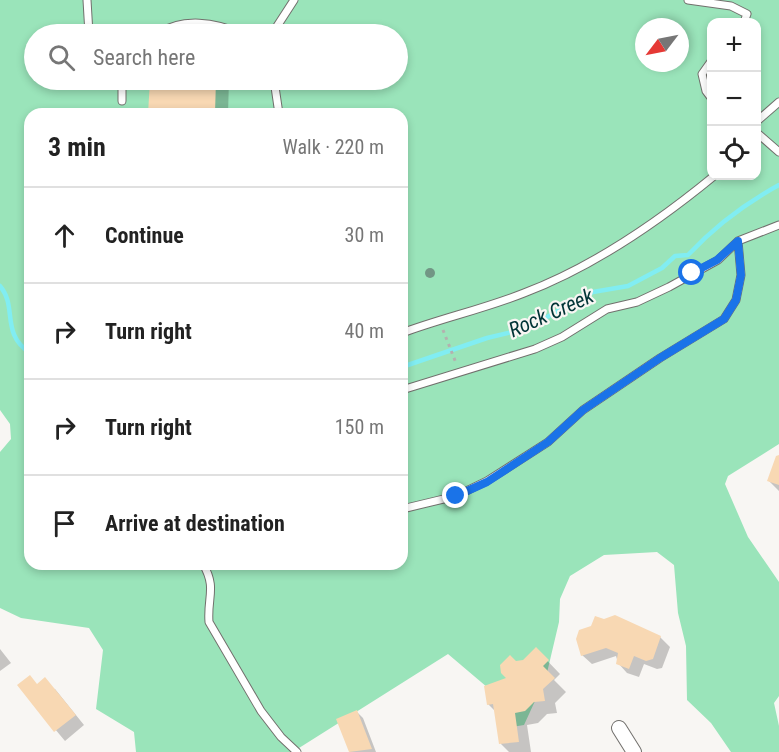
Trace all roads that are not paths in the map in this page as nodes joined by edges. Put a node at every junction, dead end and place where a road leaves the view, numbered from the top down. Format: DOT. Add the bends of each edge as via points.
graph roads {
  1 [pos="87,0"];
  2 [pos="294,0"];
  3 [pos="688,0"];
  4 [pos="746,18"];
  5 [pos="88,24"];
  6 [pos="180,24"];
  7 [pos="208,24"];
  8 [pos="278,24"];
  9 [pos="707,66"];
  10 [pos="122,90"];
  11 [pos="275,90"];
  12 [pos="707,93"];
  13 [pos="122,101"];
  14 [pos="779,102"];
  15 [pos="278,108"];
  16 [pos="761,118"];
  17 [pos="761,136"];
  18 [pos="779,152"];
  19 [pos="709,180"];
  20 [pos="779,225"];
  21 [pos="738,241"];
  22 [pos="408,331"];
  23 [pos="408,388"];
  24 [pos="408,508"];
  25 [pos="206,570"];
  26 [pos="619,728"];
  27 [pos="297,752"];
  28 [pos="634,752"];
  1 -- 5 [label="lane"];
  2 -- 8 [label="lane"];
  3 -- 4 [label="lane" via="731,6 747,14"];
  6 -- 7 [label="lane"];
  9 -- 12 [label="lane" via="702,74"];
  10 -- 13 [label="lane"];
  11 -- 15 [label="lane"];
  14 -- 16 [label="lane"];
  17 -- 18 [label="lane"];
  19 -- 22 [label="lane" via="676,207 553,280 524,294"];
  20 -- 21 [label="lane"];
  21 -- 23 [label="lane" via="717,260 669,287 637,302 607,309 562,337"];
  21 -- 24 [label="lane" via="741,275 736,300 724,319 591,404 548,442 487,482 456,496"];
  25 -- 27 [label="lane" via="212,580 209,622 272,726"];
  26 -- 28 [label="street"];
}
